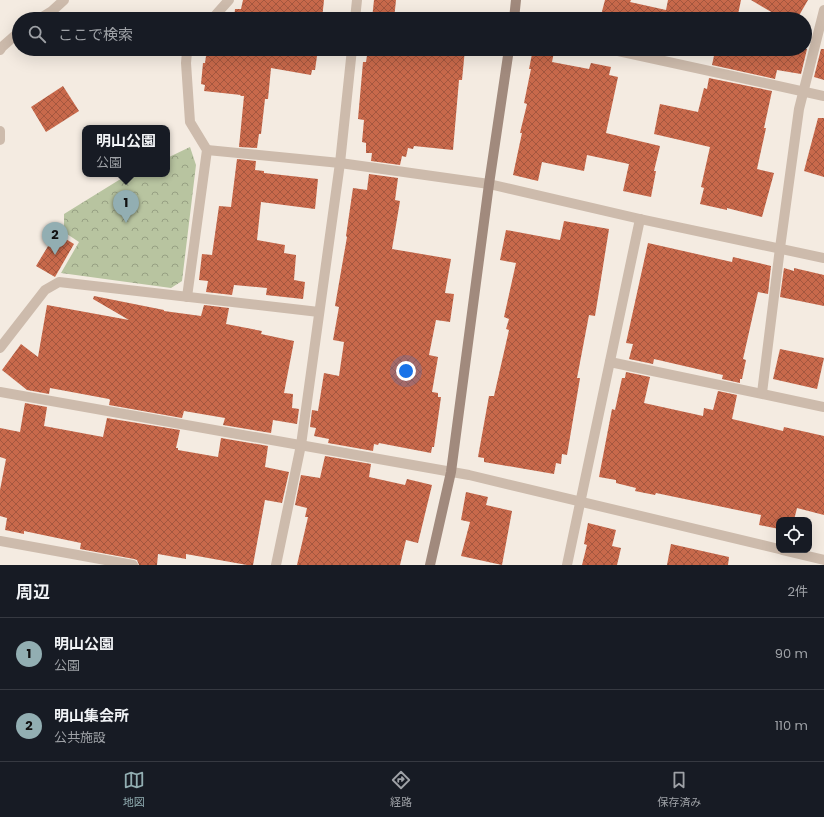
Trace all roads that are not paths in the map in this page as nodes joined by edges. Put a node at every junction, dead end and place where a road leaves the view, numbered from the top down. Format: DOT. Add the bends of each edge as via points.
graph roads {
  1 [pos="64,0"];
  2 [pos="228,0"];
  3 [pos="357,0"];
  4 [pos="516,0"];
  5 [pos="824,10"];
  6 [pos="50,12"];
  7 [pos="218,12"];
  8 [pos="356,12"];
  9 [pos="515,12"];
  10 [pos="12,38"];
  11 [pos="0,50"];
  12 [pos="187,56"];
  13 [pos="351,56"];
  14 [pos="508,56"];
  15 [pos="641,56"];
  16 [pos="803,91"];
  17 [pos="824,96"];
  18 [pos="0,131"];
  19 [pos="0,140"];
  20 [pos="207,150"];
  21 [pos="340,163"];
  22 [pos="489,184"];
  23 [pos="640,219"];
  24 [pos="780,248"];
  25 [pos="824,258"];
  26 [pos="187,297"];
  27 [pos="319,312"];
  28 [pos="0,348"];
  29 [pos="610,362"];
  30 [pos="0,392"];
  31 [pos="762,394"];
  32 [pos="824,407"];
  33 [pos="301,445"];
  34 [pos="452,472"];
  35 [pos="580,502"];
  36 [pos="0,541"];
  37 [pos="776,549"];
  38 [pos="793,553"];
  39 [pos="824,560"];
  40 [pos="133,565"];
  41 [pos="276,565"];
  42 [pos="430,565"];
  43 [pos="567,565"];
  1 -- 6 [label="street"];
  2 -- 7 [label="street"];
  3 -- 8 [label="street"];
  4 -- 9 [label="street"];
  5 -- 16 [label="street"];
  10 -- 11 [label="street"];
  12 -- 20 [label="street" via="190,122"];
  13 -- 21 [label="street"];
  14 -- 22 [label="street"];
  15 -- 16 [label="street"];
  16 -- 17 [label="street"];
  16 -- 24 [label="street"];
  18 -- 19 [label="street"];
  20 -- 21 [label="street"];
  20 -- 26 [label="street"];
  21 -- 22 [label="street"];
  21 -- 27 [label="street"];
  22 -- 23 [label="street"];
  22 -- 34 [label="street"];
  23 -- 24 [label="street"];
  23 -- 29 [label="street"];
  24 -- 25 [label="street"];
  24 -- 31 [label="street"];
  26 -- 27 [label="street"];
  26 -- 28 [label="street" via="59,282 45,290"];
  27 -- 33 [label="street"];
  29 -- 31 [label="street"];
  29 -- 35 [label="street"];
  30 -- 33 [label="street"];
  31 -- 32 [label="street"];
  33 -- 34 [label="street"];
  33 -- 41 [label="street"];
  34 -- 35 [label="street"];
  34 -- 42 [label="street"];
  35 -- 37 [label="street"];
  35 -- 43 [label="street"];
  36 -- 40 [label="street"];
  38 -- 39 [label="street"];
}
